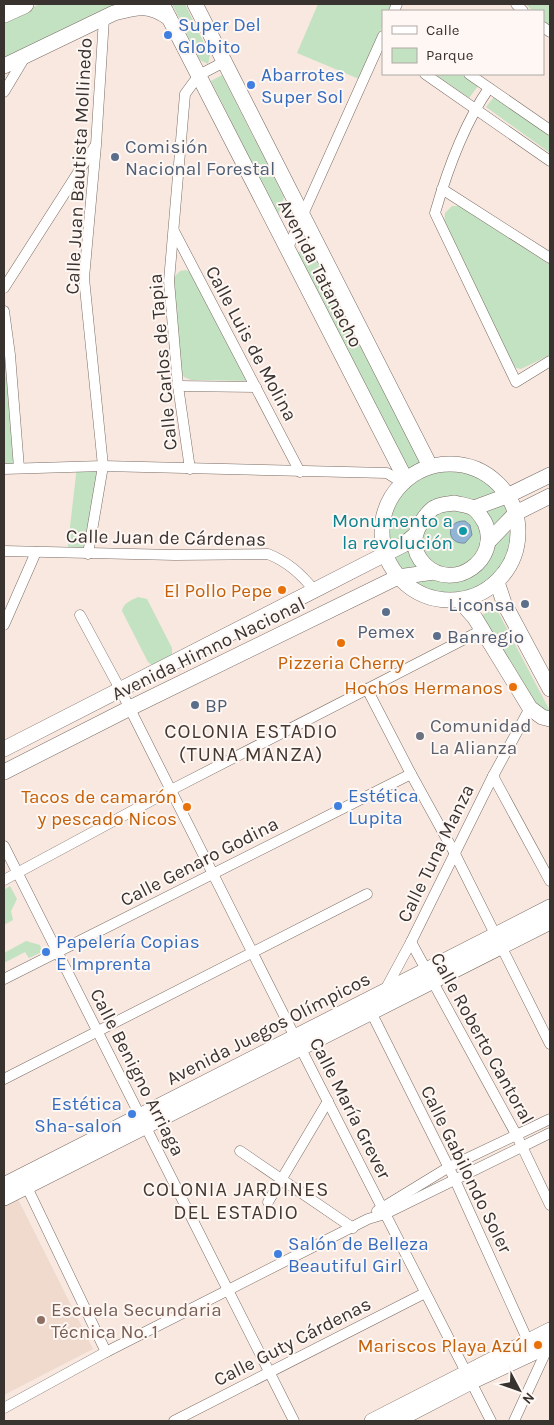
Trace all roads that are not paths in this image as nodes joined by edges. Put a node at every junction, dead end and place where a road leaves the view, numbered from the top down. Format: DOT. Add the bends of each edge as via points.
graph roads {
  1 [pos="24,4"];
  2 [pos="162,4"];
  3 [pos="197,6"];
  4 [pos="4,13"];
  5 [pos="104,18"];
  6 [pos="169,19"];
  7 [pos="382,41"];
  8 [pos="26,56"];
  9 [pos="224,62"];
  10 [pos="4,66"];
  11 [pos="199,75"];
  12 [pos="426,75"];
  13 [pos="470,75"];
  14 [pos="489,88"];
  15 [pos="4,92"];
  16 [pos="474,108"];
  17 [pos="550,130"];
  18 [pos="96,146"];
  19 [pos="550,161"];
  20 [pos="442,189"];
  21 [pos="303,217"];
  22 [pos="173,230"];
  23 [pos="287,250"];
  24 [pos="550,258"];
  25 [pos="4,288"];
  26 [pos="4,310"];
  27 [pos="549,366"];
  28 [pos="178,386"];
  29 [pos="256,387"];
  30 [pos="103,466"];
  31 [pos="430,466"];
  32 [pos="18,468"];
  33 [pos="4,469"];
  34 [pos="190,469"];
  35 [pos="300,472"];
  36 [pos="550,474"];
  37 [pos="405,481"];
  38 [pos="509,496"];
  39 [pos="550,496"];
  40 [pos="474,508"];
  41 [pos="516,513"];
  42 [pos="415,534"];
  43 [pos="488,542"];
  44 [pos="4,552"];
  45 [pos="36,552"];
  46 [pos="88,554"];
  47 [pos="384,554"];
  48 [pos="434,572"];
  49 [pos="398,577"];
  50 [pos="497,582"];
  51 [pos="314,590"];
  52 [pos="459,600"];
  53 [pos="80,615"];
  54 [pos="4,625"];
  55 [pos="482,630"];
  56 [pos="120,689"];
  57 [pos="367,689"];
  58 [pos="550,689"];
  59 [pos="130,708"];
  60 [pos="530,708"];
  61 [pos="550,719"];
  62 [pos="4,749"];
  63 [pos="4,772"];
  64 [pos="410,774"];
  65 [pos="493,776"];
  66 [pos="171,790"];
  67 [pos="4,846"];
  68 [pos="454,852"];
  69 [pos="18,873"];
  70 [pos="213,874"];
  71 [pos="4,880"];
  72 [pos="550,881"];
  73 [pos="367,894"];
  74 [pos="550,907"];
  75 [pos="550,922"];
  76 [pos="498,941"];
  77 [pos="411,942"];
  78 [pos="57,952"];
  79 [pos="252,952"];
  80 [pos="430,976"];
  81 [pos="4,979"];
  82 [pos="384,992"];
  83 [pos="372,1013"];
  84 [pos="98,1031"];
  85 [pos="298,1043"];
  86 [pos="550,1044"];
  87 [pos="4,1079"];
  88 [pos="328,1101"];
  89 [pos="550,1119"];
  90 [pos="143,1121"];
  91 [pos="550,1133"];
  92 [pos="517,1136"];
  93 [pos="523,1148"];
  94 [pos="240,1151"];
  95 [pos="449,1167"];
  96 [pos="281,1179"];
  97 [pos="455,1180"];
  98 [pos="24,1181"];
  99 [pos="4,1185"];
  100 [pos="4,1198"];
  101 [pos="268,1202"];
  102 [pos="550,1205"];
  103 [pos="384,1211"];
  104 [pos="353,1228"];
  105 [pos="228,1290"];
  106 [pos="425,1293"];
  107 [pos="550,1330"];
  108 [pos="528,1342"];
  109 [pos="550,1345"];
  110 [pos="106,1352"];
  111 [pos="269,1372"];
  112 [pos="469,1377"];
  113 [pos="4,1408"];
  114 [pos="174,1421"];
  115 [pos="294,1421"];
  116 [pos="372,1421"];
  117 [pos="395,1421"];
  118 [pos="491,1421"];
  119 [pos="514,1421"];
  1 -- 4 [label="highway"];
  2 -- 6 [label="street, Avenida Tatanacho"];
  3 -- 9 [label="street, Avenida Tatanacho"];
  5 -- 6 [label="street" via="145,7 158,10"];
  5 -- 8 [label="street"];
  5 -- 18 [label="street, Calle Juan Bautista Mollinedo"];
  6 -- 11 [label="street, Avenida Tatanacho"];
  7 -- 21 [label="street"];
  8 -- 10 [label="street"];
  8 -- 15 [label="street"];
  9 -- 11 [label="street, Calle Carlos de Tapia"];
  9 -- 21 [label="street, Avenida Tatanacho"];
  11 -- 22 [label="street, Calle Carlos de Tapia" via="185,94"];
  11 -- 23 [label="street, Avenida Tatanacho"];
  12 -- 16 [label="street"];
  13 -- 14 [label="street"];
  14 -- 16 [label="street"];
  14 -- 17 [label="street"];
  16 -- 19 [label="street"];
  16 -- 20 [label="street"];
  18 -- 25 [label="street"];
  18 -- 30 [label="street, Calle Juan Bautista Mollinedo" via="84,278"];
  20 -- 24 [label="street"];
  20 -- 27 [label="street" via="435,213 516,382"];
  21 -- 23 [label="street"];
  21 -- 31 [label="street, Avenida Tatanacho"];
  22 -- 28 [label="street, Calle Carlos de Tapia" via="169,281"];
  22 -- 29 [label="street, Calle Luis de Molina"];
  23 -- 37 [label="street, Avenida Tatanacho"];
  26 -- 32 [label="street"];
  28 -- 29 [label="street"];
  28 -- 34 [label="street, Calle Carlos de Tapia"];
  29 -- 35 [label="street, Calle Luis de Molina"];
  30 -- 32 [label="street"];
  30 -- 34 [label="street"];
  30 -- 46 [label="street, Calle Juan Bautista Mollinedo"];
  31 -- 37 [label="street"];
  31 -- 38 [label="street" via="452,463 475,467 494,478"];
  32 -- 33 [label="street"];
  34 -- 35 [label="street"];
  35 -- 37 [label="street" via="387,473"];
  36 -- 38 [label="street"];
  37 -- 47 [label="street" via="394,493 384,514"];
  38 -- 40 [label="street"];
  38 -- 41 [label="street"];
  39 -- 41 [label="street"];
  40 -- 42 [label="street" via="455,503 436,507 427,514"];
  40 -- 43 [label="street" via="488,529"];
  41 -- 43 [label="street"];
  41 -- 50 [label="street" via="519,541 511,564"];
  42 -- 47 [label="street, Avenida Himno Nacional" via="403,545"];
  42 -- 48 [label="street" via="417,554"];
  43 -- 48 [label="street" via="485,553 469,571 458,575"];
  44 -- 45 [label="street, Calle Juan de Cárdenas"];
  45 -- 46 [label="street, Calle Juan de Cárdenas"];
  45 -- 54 [label="street"];
  46 -- 51 [label="street, Calle Juan de Cárdenas" via="268,554 299,572"];
  47 -- 49 [label="street"];
  47 -- 51 [label="street, Avenida Himno Nacional"];
  48 -- 49 [label="street, Avenida Himno Nacional"];
  49 -- 52 [label="street" via="414,591 434,599"];
  49 -- 59 [label="street, Avenida Himno Nacional"];
  50 -- 52 [label="street" via="477,595"];
  50 -- 58 [label="street" via="504,603"];
  51 -- 56 [label="street, Avenida Himno Nacional"];
  52 -- 55 [label="street"];
  53 -- 56 [label="street, Calle María Grever"];
  55 -- 57 [label="street"];
  55 -- 60 [label="street"];
  56 -- 59 [label="street, Calle María Grever"];
  56 -- 62 [label="street, Avenida Himno Nacional"];
  57 -- 64 [label="street"];
  57 -- 66 [label="street"];
  59 -- 63 [label="street, Avenida Himno Nacional"];
  59 -- 66 [label="street, Calle María Grever"];
  60 -- 61 [label="street"];
  60 -- 65 [label="street, Calle Tuna Manza"];
  64 -- 68 [label="street"];
  64 -- 70 [label="street, Calle Genaro Godina"];
  65 -- 68 [label="street, Calle Tuna Manza"];
  65 -- 72 [label="street"];
  66 -- 69 [label="street"];
  66 -- 70 [label="street, Calle María Grever"];
  67 -- 69 [label="street, Calle Benigno Arriaga"];
  68 -- 76 [label="street"];
  68 -- 77 [label="street, Calle Tuna Manza"];
  69 -- 71 [label="street"];
  69 -- 78 [label="street, Calle Benigno Arriaga"];
  70 -- 78 [label="street, Calle Genaro Godina"];
  70 -- 79 [label="street, Calle María Grever"];
  73 -- 79 [label="street"];
  74 -- 76 [label="street, Avenida Juegos Olímpicos"];
  75 -- 76 [label="street, Avenida Juegos Olímpicos"];
  76 -- 80 [label="street, Avenida Juegos Olímpicos"];
  76 -- 86 [label="street"];
  77 -- 80 [label="street, Calle Roberto Cantoral"];
  77 -- 82 [label="street, Calle Tuna Manza"];
  78 -- 81 [label="street, Calle Genaro Godina"];
  78 -- 84 [label="street, Calle Benigno Arriaga"];
  79 -- 84 [label="street"];
  79 -- 85 [label="street, Calle María Grever"];
  80 -- 82 [label="street, Avenida Juegos Olímpicos"];
  80 -- 83 [label="street, Avenida Juegos Olímpicos"];
  80 -- 92 [label="street, Calle Roberto Cantoral"];
  82 -- 83 [label="street, Calle Tuna Manza"];
  82 -- 85 [label="street, Avenida Juegos Olímpicos"];
  83 -- 85 [label="street, Avenida Juegos Olímpicos"];
  83 -- 95 [label="street, Calle Gabilondo Soler"];
  84 -- 87 [label="street"];
  84 -- 90 [label="street, Calle Benigno Arriaga"];
  85 -- 88 [label="street, Calle María Grever"];
  85 -- 90 [label="street, Avenida Juegos Olímpicos"];
  88 -- 96 [label="street"];
  88 -- 103 [label="street, Calle María Grever"];
  89 -- 92 [label="street"];
  90 -- 98 [label="street, Avenida Juegos Olímpicos"];
  90 -- 105 [label="street, Calle Benigno Arriaga"];
  91 -- 93 [label="street"];
  92 -- 93 [label="street, Calle Roberto Cantoral"];
  92 -- 95 [label="street"];
  93 -- 97 [label="street"];
  93 -- 102 [label="street, Calle Roberto Cantoral"];
  94 -- 96 [label="street"];
  95 -- 97 [label="street, Calle Gabilondo Soler"];
  95 -- 103 [label="street"];
  96 -- 101 [label="street"];
  96 -- 104 [label="street"];
  97 -- 103 [label="street"];
  97 -- 108 [label="street, Calle Gabilondo Soler"];
  98 -- 99 [label="street, Avenida Juegos Olímpicos"];
  98 -- 100 [label="street, Avenida Juegos Olímpicos"];
  98 -- 110 [label="street"];
  103 -- 104 [label="street"];
  103 -- 106 [label="street, Calle María Grever"];
  104 -- 105 [label="street"];
  105 -- 110 [label="street"];
  105 -- 111 [label="street, Calle Benigno Arriaga"];
  106 -- 111 [label="street, Calle Guty Cárdenas"];
  106 -- 112 [label="street, Calle María Grever"];
  107 -- 108 [label="street"];
  108 -- 112 [label="street"];
  109 -- 112 [label="street"];
  109 -- 119 [label="street"];
  110 -- 113 [label="street"];
  111 -- 114 [label="street, Calle Guty Cárdenas"];
  111 -- 115 [label="street, Calle Benigno Arriaga"];
  112 -- 116 [label="street"];
  112 -- 117 [label="street"];
  112 -- 118 [label="street, Calle María Grever"];
}
